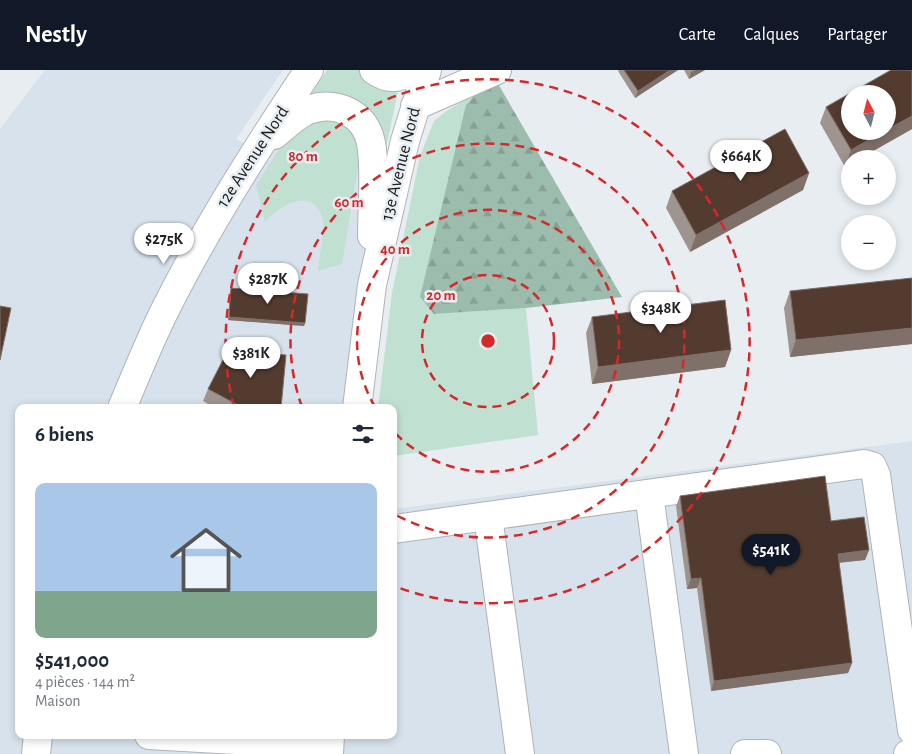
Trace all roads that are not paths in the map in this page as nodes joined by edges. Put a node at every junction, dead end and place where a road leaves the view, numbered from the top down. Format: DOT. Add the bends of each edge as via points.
graph roads {
  1 [pos="309,70"];
  2 [pos="374,70"];
  3 [pos="411,70"];
  4 [pos="426,70"];
  5 [pos="497,70"];
  6 [pos="415,106"];
  7 [pos="256,150"];
  8 [pos="372,285"];
  9 [pos="124,404"];
  10 [pos="357,404"];
  11 [pos="649,494"];
  12 [pos="488,516"];
  13 [pos="397,529"];
  14 [pos="912,730"];
  15 [pos="38,739"];
  16 [pos="218,739"];
  17 [pos="271,739"];
  18 [pos="286,739"];
  19 [pos="329,745"];
  20 [pos="36,754"];
  21 [pos="520,754"];
  22 [pos="684,754"];
  23 [pos="745,754"];
  24 [pos="767,754"];
  1 -- 7 [label="main road, 12e Avenue Nord"];
  2 -- 3 [label="main road" via="392,78"];
  4 -- 6 [label="main road, 13e Avenue Nord"];
  5 -- 6 [label="main road"];
  6 -- 8 [label="main road, 13e Avenue Nord"];
  7 -- 8 [label="main road" via="308,110 335,106 359,119 370,141 372,157"];
  7 -- 9 [label="main road, 12e Avenue Nord" via="226,197 164,312"];
  8 -- 10 [label="main road, 13e Avenue Nord"];
  11 -- 12 [label="main road"];
  11 -- 14 [label="main road" via="864,464 872,466 876,475"];
  11 -- 22 [label="main road"];
  12 -- 13 [label="main road"];
  12 -- 21 [label="main road"];
  15 -- 20 [label="main road"];
  16 -- 17 [label="main road" via="270,742"];
  18 -- 19 [label="main road"];
  23 -- 24 [label="main road"];
}
